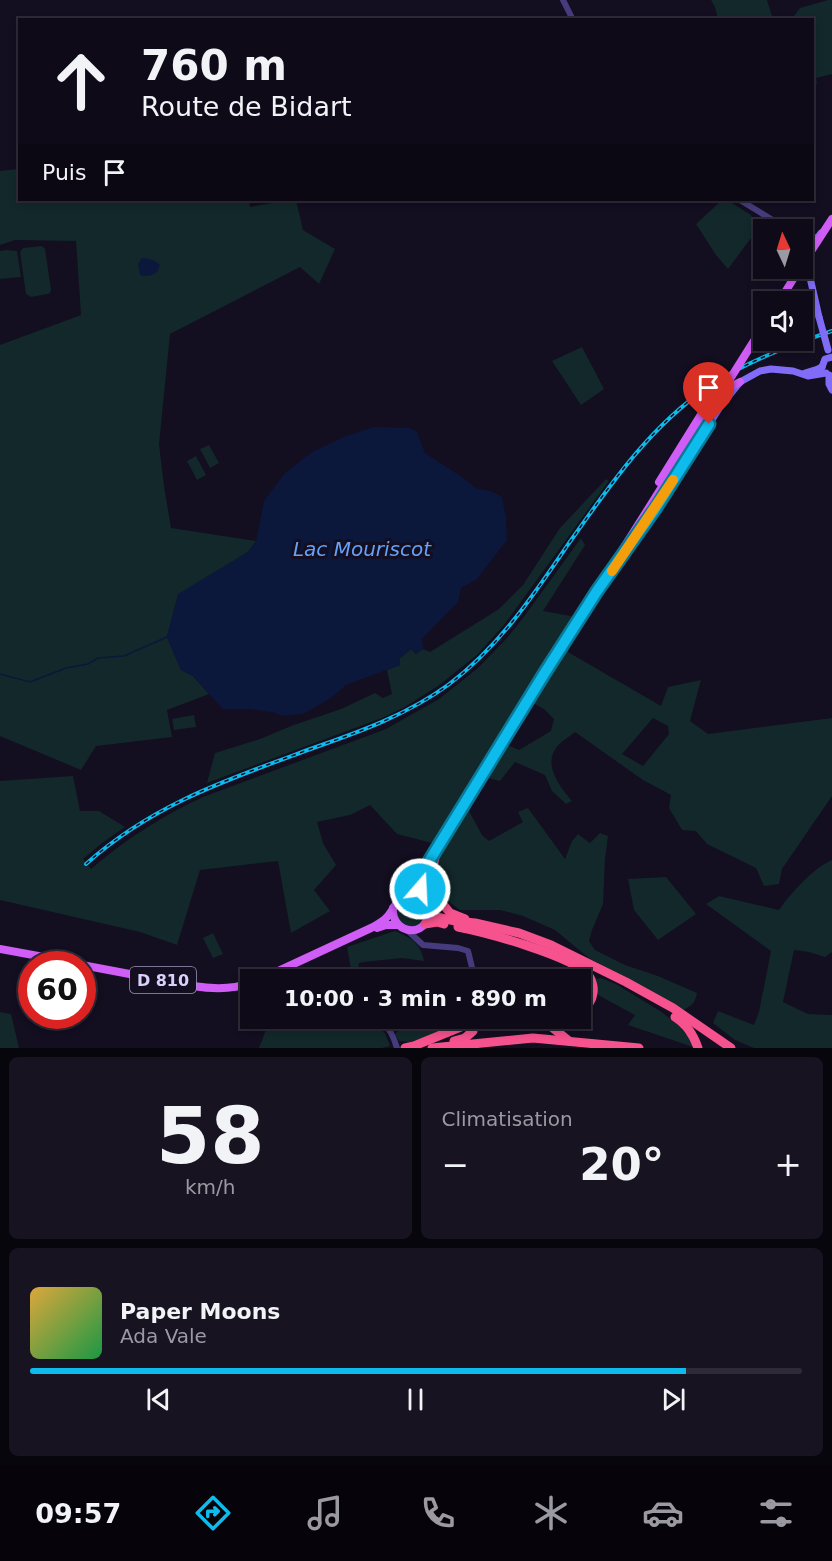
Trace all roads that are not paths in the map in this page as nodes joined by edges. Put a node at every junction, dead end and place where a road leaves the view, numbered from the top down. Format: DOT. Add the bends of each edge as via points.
graph roads {
  1 [pos="563,0"];
  2 [pos="572,18"];
  3 [pos="742,201"];
  4 [pos="832,217"];
  5 [pos="771,219"];
  6 [pos="832,225"];
  7 [pos="813,238"];
  8 [pos="813,238"];
  9 [pos="813,247"];
  10 [pos="808,279"];
  11 [pos="753,343"];
  12 [pos="830,355"];
  13 [pos="827,372"];
  14 [pos="740,382"];
  15 [pos="832,390"];
  16 [pos="665,493"];
  17 [pos="622,549"];
  18 [pos="597,591"];
  19 [pos="437,848"];
  20 [pos="420,876"];
  21 [pos="409,894"];
  22 [pos="422,897"];
  23 [pos="393,906"];
  24 [pos="429,908"];
  25 [pos="476,923"];
  26 [pos="398,925"];
  27 [pos="423,925"];
  28 [pos="407,930"];
  29 [pos="420,942"];
  30 [pos="0,948"];
  31 [pos="18,952"];
  32 [pos="564,959"];
  33 [pos="96,968"];
  34 [pos="283,969"];
  35 [pos="288,969"];
  36 [pos="472,969"];
  37 [pos="581,969"];
  38 [pos="591,981"];
  39 [pos="240,985"];
  40 [pos="591,1000"];
  41 [pos="663,1003"];
  42 [pos="388,1029"];
  43 [pos="392,1029"];
  44 [pos="456,1029"];
  45 [pos="554,1029"];
  46 [pos="519,1030"];
  47 [pos="473,1031"];
  48 [pos="390,1032"];
  49 [pos="533,1038"];
  50 [pos="569,1041"];
  51 [pos="442,1046"];
  52 [pos="397,1048"];
  53 [pos="405,1048"];
  54 [pos="432,1048"];
  55 [pos="639,1048"];
  56 [pos="700,1048"];
  57 [pos="731,1048"];
  1 -- 2 [label="street"];
  3 -- 5 [label="street"];
  4 -- 7 [label="main road"];
  4 -- 9 [label="main road, bridge"];
  6 -- 8 [label="main road" via="825,235"];
  10 -- 12 [label="main road, bridge"];
  11 -- 17 [label="main road, bridge"];
  12 -- 13 [label="main road" via="825,359"];
  13 -- 14 [label="main road" via="818,369 803,374 767,369"];
  13 -- 15 [label="main road"];
  14 -- 16 [label="main road"];
  14 -- 17 [label="main road" via="710,400 632,526"];
  16 -- 18 [label="main road"];
  17 -- 18 [label="main road"];
  18 -- 19 [label="main road"];
  19 -- 20 [label="main road"];
  19 -- 25 [label="highway" via="432,871 438,898 450,913"];
  20 -- 21 [label="main road"];
  20 -- 22 [label="main road"];
  21 -- 22 [label="main road"];
  21 -- 23 [label="main road"];
  22 -- 24 [label="main road"];
  23 -- 26 [label="main road"];
  23 -- 34 [label="main road" via="386,919 371,928"];
  24 -- 25 [label="highway" via="438,917"];
  24 -- 27 [label="main road"];
  25 -- 41 [label="highway" via="551,945"];
  26 -- 28 [label="main road"];
  26 -- 35 [label="main road" via="378,928"];
  27 -- 28 [label="main road"];
  27 -- 29 [label="street"];
  27 -- 32 [label="highway" via="437,922 474,930"];
  28 -- 29 [label="street"];
  29 -- 36 [label="street" via="468,951"];
  30 -- 31 [label="main road, D 810"];
  32 -- 37 [label="highway"];
  32 -- 56 [label="highway" via="611,979 663,1009 689,1029"];
  33 -- 39 [label="main road, D 810" via="193,986"];
  38 -- 40 [label="highway"];
  41 -- 56 [label="highway" via="692,1028"];
  41 -- 57 [label="highway"];
  42 -- 48 [label="street"];
  43 -- 48 [label="street"];
  44 -- 53 [label="highway"];
  45 -- 50 [label="highway"];
  46 -- 49 [label="highway"];
  47 -- 51 [label="highway"];
  48 -- 52 [label="street"];
  49 -- 50 [label="highway"];
  49 -- 51 [label="highway"];
  50 -- 55 [label="highway"];
  51 -- 54 [label="highway"];
}
